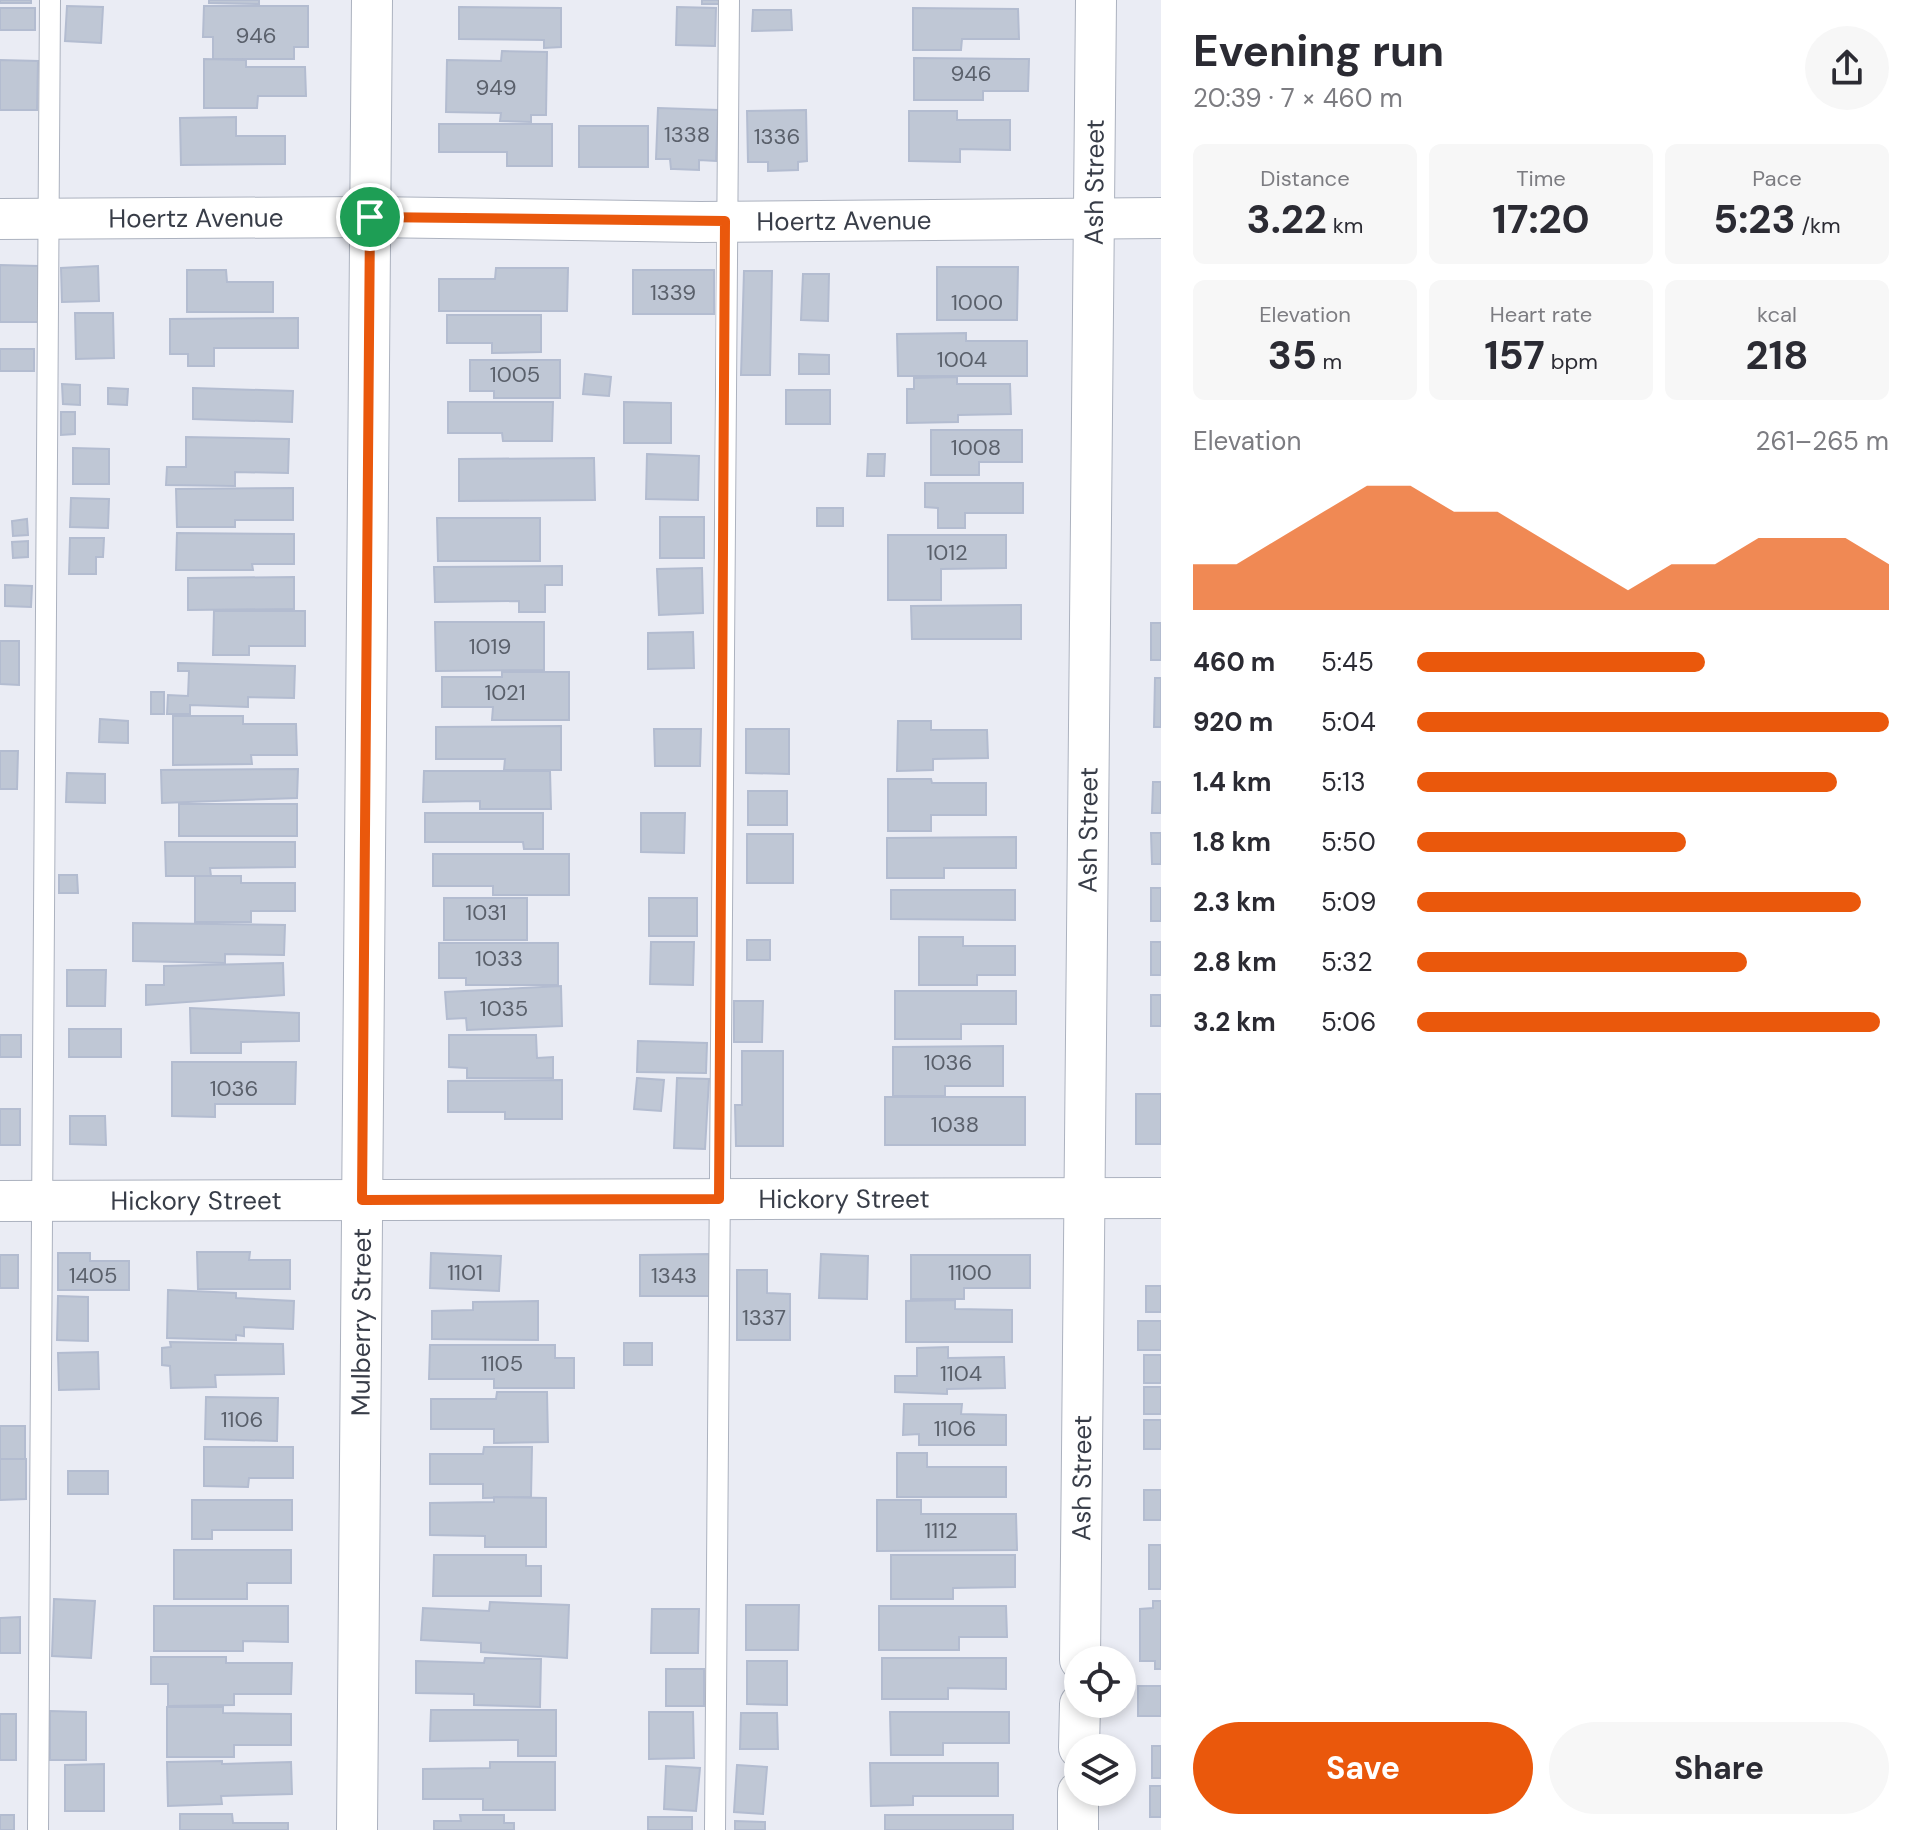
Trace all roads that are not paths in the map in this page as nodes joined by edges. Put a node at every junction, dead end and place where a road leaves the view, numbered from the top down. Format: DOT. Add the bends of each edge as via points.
graph roads {
  1 [pos="50,0"];
  2 [pos="372,0"];
  3 [pos="729,0"];
  4 [pos="1096,0"];
  5 [pos="370,217"];
  6 [pos="1092,218"];
  7 [pos="1161,218"];
  8 [pos="0,219"];
  9 [pos="48,219"];
  10 [pos="725,221"];
  11 [pos="1084,1198"];
  12 [pos="1161,1198"];
  13 [pos="719,1199"];
  14 [pos="362,1200"];
  15 [pos="0,1201"];
  16 [pos="43,1201"];
  17 [pos="1080,1646"];
  18 [pos="1078,1806"];
  19 [pos="38,1830"];
  20 [pos="357,1830"];
  21 [pos="715,1830"];
  22 [pos="1078,1830"];
  1 -- 9 [label="lane"];
  2 -- 5 [label="street, Mulberry Street"];
  3 -- 10 [label="lane"];
  4 -- 6 [label="street, Ash Street"];
  5 -- 9 [label="street, Hoertz Avenue"];
  5 -- 10 [label="street, Hoertz Avenue"];
  5 -- 14 [label="street, Mulberry Street"];
  6 -- 7 [label="street, Hoertz Avenue"];
  6 -- 10 [label="street, Hoertz Avenue"];
  6 -- 11 [label="street, Ash Street"];
  8 -- 9 [label="street, Hoertz Avenue"];
  9 -- 16 [label="lane"];
  10 -- 13 [label="lane"];
  11 -- 12 [label="street, Hickory Street"];
  11 -- 13 [label="street, Hickory Street"];
  11 -- 17 [label="street, Ash Street"];
  13 -- 14 [label="street, Hickory Street"];
  13 -- 21 [label="lane"];
  14 -- 16 [label="street, Hickory Street"];
  14 -- 20 [label="street, Mulberry Street"];
  15 -- 16 [label="street, Hickory Street"];
  16 -- 19 [label="lane"];
  18 -- 22 [label="street"];
}
